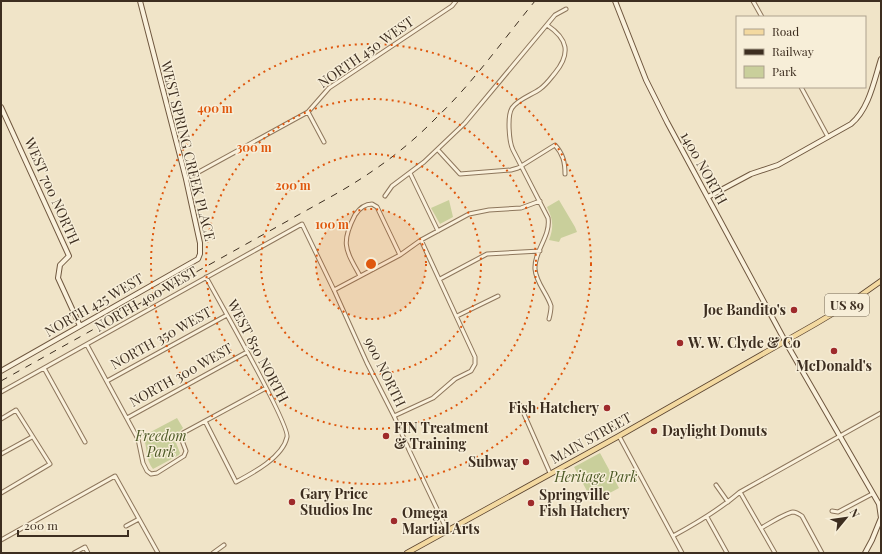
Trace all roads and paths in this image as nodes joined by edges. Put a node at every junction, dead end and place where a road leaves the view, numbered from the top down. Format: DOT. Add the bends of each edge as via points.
graph roads {
  1 [pos="140,1"];
  2 [pos="456,1"];
  3 [pos="615,1"];
  4 [pos="754,1"];
  5 [pos="566,9"];
  6 [pos="762,16"];
  7 [pos="547,25"];
  8 [pos="881,59"];
  9 [pos="801,88"];
  10 [pos="1,107"];
  11 [pos="308,112"];
  12 [pos="828,137"];
  13 [pos="324,142"];
  14 [pos="438,150"];
  15 [pos="522,166"];
  16 [pos="410,173"];
  17 [pos="566,174"];
  18 [pos="186,179"];
  19 [pos="385,196"];
  20 [pos="708,197"];
  21 [pos="540,201"];
  22 [pos="302,224"];
  23 [pos="438,231"];
  24 [pos="421,240"];
  25 [pos="540,251"];
  26 [pos="400,255"];
  27 [pos="198,259"];
  28 [pos="360,276"];
  29 [pos="206,277"];
  30 [pos="440,279"];
  31 [pos="881,281"];
  32 [pos="334,290"];
  33 [pos="498,296"];
  34 [pos="227,315"];
  35 [pos="457,316"];
  36 [pos="549,319"];
  37 [pos="80,326"];
  38 [pos="785,341"];
  39 [pos="87,345"];
  40 [pos="247,352"];
  41 [pos="44,368"];
  42 [pos="1,371"];
  43 [pos="107,381"];
  44 [pos="266,388"];
  45 [pos="1,392"];
  46 [pos="520,406"];
  47 [pos="881,413"];
  48 [pos="394,416"];
  49 [pos="127,418"];
  50 [pos="1,419"];
  51 [pos="205,421"];
  52 [pos="619,436"];
  53 [pos="840,436"];
  54 [pos="32,437"];
  55 [pos="85,442"];
  56 [pos="1,454"];
  57 [pos="550,473"];
  58 [pos="716,485"];
  59 [pos="1,492"];
  60 [pos="740,492"];
  61 [pos="872,494"];
  62 [pos="728,502"];
  63 [pos="880,504"];
  64 [pos="832,511"];
  65 [pos="707,517"];
  66 [pos="139,519"];
  67 [pos="126,526"];
  68 [pos="761,528"];
  69 [pos="447,530"];
  70 [pos="673,536"];
  71 [pos="1,540"];
  72 [pos="224,545"];
  73 [pos="410,552"];
  74 [pos="74,553"];
  75 [pos="88,553"];
  76 [pos="158,553"];
  77 [pos="213,553"];
  78 [pos="682,553"];
  79 [pos="727,553"];
  80 [pos="775,553"];
  81 [pos="822,553"];
  82 [pos="865,553"];
  1 -- 18 [label="street, WEST SPRING CREEK PLACE"];
  2 -- 11 [label="street, NORTH 450 WEST" via="329,88"];
  3 -- 20 [label="street, 1400 NORTH" via="646,80"];
  4 -- 6 [label="street"];
  5 -- 7 [label="street" via="555,15"];
  7 -- 14 [label="street" via="471,117"];
  7 -- 15 [label="street" via="558,34 566,54 562,65 547,83 511,110 510,139"];
  8 -- 12 [label="street" via="861,114 851,124"];
  9 -- 12 [label="street"];
  10 -- 37 [label="street, WEST 700 NORTH" via="69,256 60,265 58,278"];
  11 -- 13 [label="street"];
  11 -- 18 [label="street, NORTH 450 WEST"];
  12 -- 20 [label="street" via="778,165 751,174"];
  14 -- 15 [label="street" via="460,174 512,170"];
  14 -- 16 [label="street"];
  15 -- 17 [label="street" via="555,145 565,161"];
  15 -- 21 [label="street"];
  16 -- 19 [label="street" via="392,186"];
  16 -- 23 [label="street"];
  18 -- 27 [label="street, WEST SPRING CREEK PLACE" via="200,243"];
  20 -- 38 [label="street, 1400 NORTH"];
  21 -- 23 [label="street" via="521,208 478,212"];
  21 -- 25 [label="street" via="549,227"];
  22 -- 29 [label="street, NORTH 400 WEST"];
  22 -- 32 [label="street, 900 NORTH"];
  23 -- 24 [label="street"];
  24 -- 26 [label="street"];
  24 -- 30 [label="street"];
  25 -- 30 [label="street" via="487,254"];
  25 -- 36 [label="street" via="535,268 551,307"];
  26 -- 28 [label="street"];
  26 -- 28 [label="street" via="377,207 374,204 366,204 359,209 346,237 347,248"];
  27 -- 37 [label="street, NORTH 425 WEST"];
  28 -- 32 [label="street"];
  29 -- 34 [label="street, WEST 850 NORTH"];
  29 -- 39 [label="street, NORTH 400 WEST"];
  30 -- 35 [label="street"];
  31 -- 38 [label="main road, US 89"];
  32 -- 48 [label="street, 900 NORTH"];
  33 -- 35 [label="street"];
  34 -- 40 [label="street, WEST 850 NORTH"];
  34 -- 43 [label="street, NORTH 350 WEST"];
  35 -- 48 [label="street" via="475,357 471,371 455,379 436,396"];
  37 -- 42 [label="street, NORTH 425 WEST"];
  38 -- 52 [label="main road, MAIN STREET / US 89"];
  38 -- 53 [label="street, 1400 NORTH"];
  39 -- 41 [label="street, NORTH 400 WEST"];
  39 -- 43 [label="street"];
  40 -- 44 [label="street, WEST 850 NORTH"];
  40 -- 49 [label="street, NORTH 300 WEST"];
  41 -- 45 [label="street, NORTH 400 WEST"];
  41 -- 55 [label="street"];
  43 -- 49 [label="street"];
  44 -- 51 [label="street"];
  44 -- 51 [label="street, WEST 850 NORTH" via="288,436 284,446 265,466 236,482"];
  46 -- 57 [label="street"];
  47 -- 53 [label="street"];
  48 -- 69 [label="street, 900 NORTH"];
  49 -- 51 [label="street" via="138,439 143,463 151,474 182,458 186,451 181,440 182,435"];
  50 -- 54 [label="street" via="16,410"];
  52 -- 57 [label="main road, MAIN STREET / US 89"];
  52 -- 70 [label="street"];
  53 -- 60 [label="street"];
  53 -- 61 [label="street, 1400 NORTH"];
  54 -- 56 [label="street"];
  54 -- 59 [label="street" via="50,464"];
  57 -- 69 [label="main road, MAIN STREET / US 89"];
  58 -- 62 [label="street"];
  60 -- 62 [label="street"];
  60 -- 68 [label="street"];
  61 -- 63 [label="street, 1400 NORTH"];
  61 -- 64 [label="street" via="838,512"];
  62 -- 65 [label="street"];
  63 -- 82 [label="street" via="881,518"];
  65 -- 70 [label="street"];
  65 -- 79 [label="street"];
  66 -- 67 [label="street"];
  66 -- 71 [label="street" via="115,476"];
  66 -- 76 [label="street"];
  68 -- 80 [label="street"];
  68 -- 81 [label="street" via="795,512 802,516"];
  69 -- 73 [label="main road, MAIN STREET / US 89"];
  70 -- 78 [label="street"];
  72 -- 77 [label="street"];
  74 -- 75 [label="street" via="85,547"];
}
